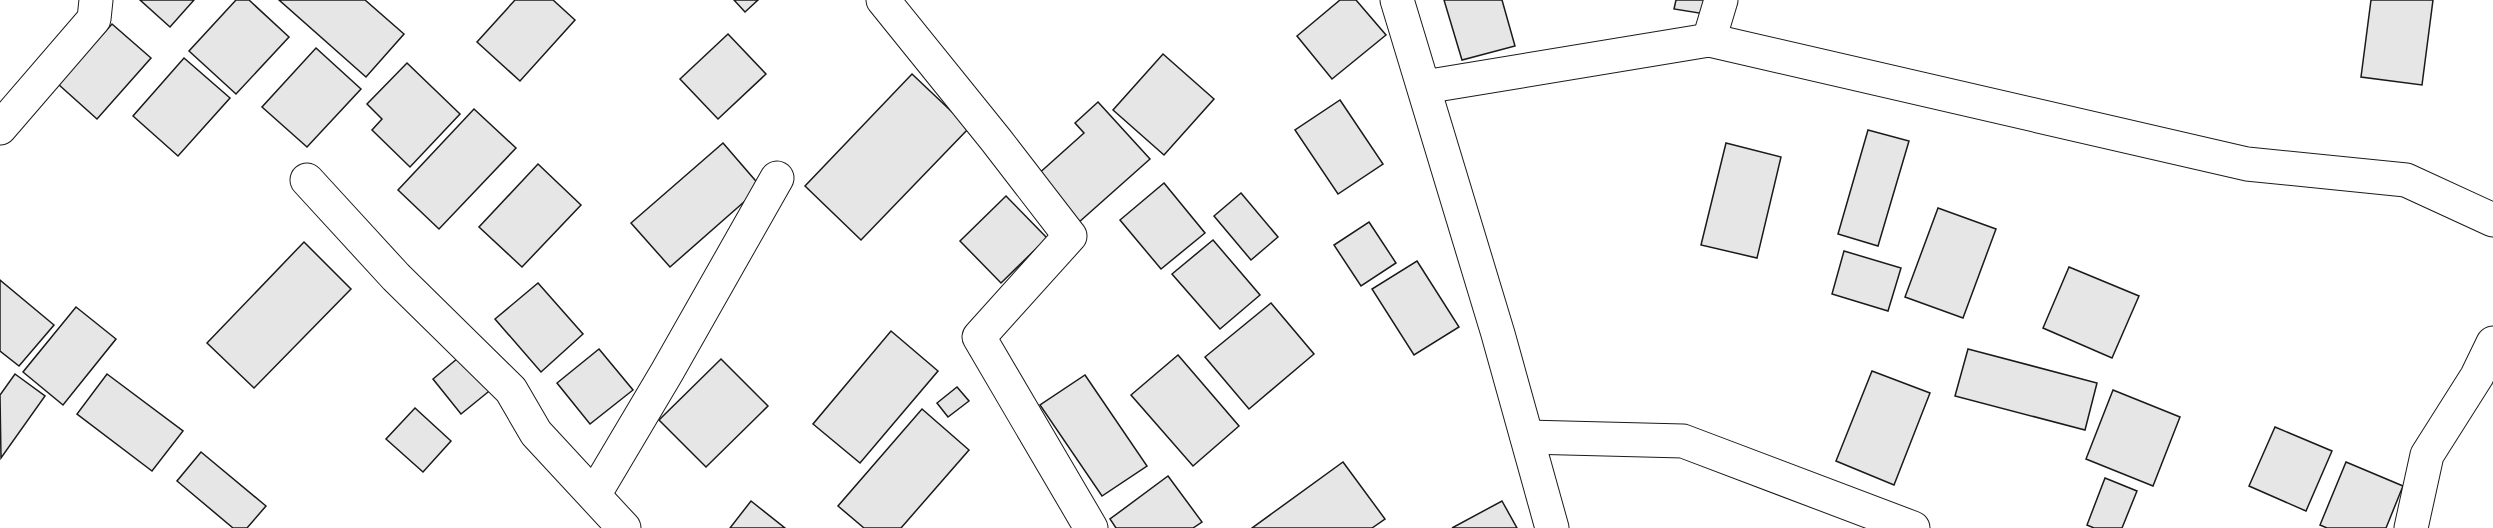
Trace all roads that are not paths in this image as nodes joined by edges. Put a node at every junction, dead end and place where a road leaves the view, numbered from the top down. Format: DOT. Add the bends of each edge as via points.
graph roads {
  1 [pos="96,0"];
  2 [pos="883,0"];
  3 [pos="1397,0"];
  4 [pos="1721,0"];
  5 [pos="1709,40"];
  6 [pos="1424,87"];
  7 [pos="0,128"];
  8 [pos="777,178"];
  9 [pos="307,180"];
  10 [pos="2493,220"];
  11 [pos="2493,342"];
  12 [pos="1527,437"];
  13 [pos="594,495"];
  14 [pos="624,528"];
  15 [pos="1091,528"];
  16 [pos="1551,528"];
  17 [pos="1914,528"];
  18 [pos="2411,528"];
  1 -- 7 [label="street" via="94,20"];
  2 -- 15 [label="street" via="1070,236 979,337"];
  3 -- 6 [label="street"];
  4 -- 5 [label="street"];
  5 -- 6 [label="street"];
  5 -- 10 [label="street" via="2247,164 2406,180"];
  6 -- 12 [label="street"];
  8 -- 13 [label="street"];
  9 -- 13 [label="street" via="396,276 511,390 536,433"];
  11 -- 18 [label="street" via="2477,376 2427,455"];
  12 -- 16 [label="street"];
  12 -- 17 [label="street" via="1683,441"];
  13 -- 14 [label="street"];
}
